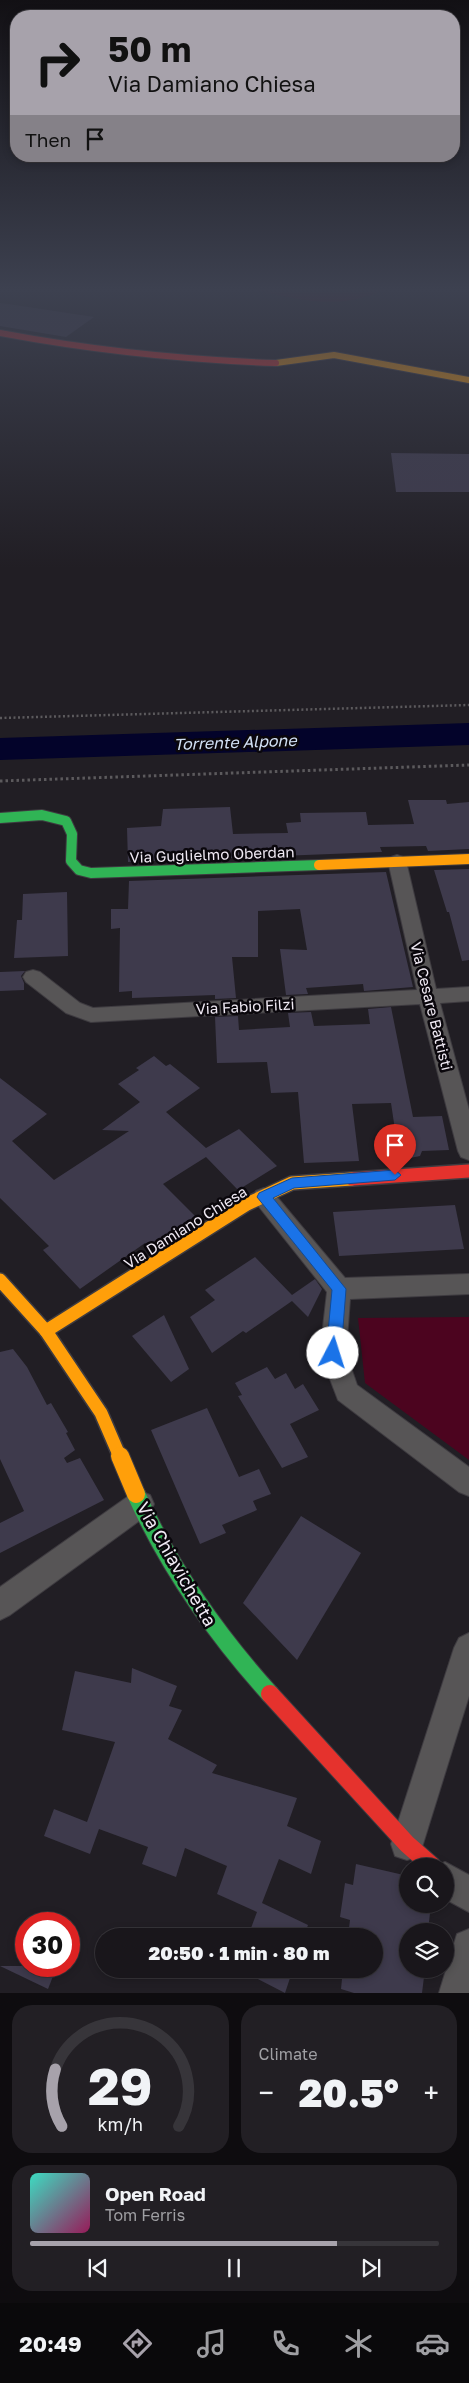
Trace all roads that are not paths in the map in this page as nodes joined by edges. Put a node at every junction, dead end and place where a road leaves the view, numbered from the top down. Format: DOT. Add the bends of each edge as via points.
graph roads {
  1 [pos="0,818"];
  2 [pos="469,859"];
  3 [pos="397,861"];
  4 [pos="33,977"];
  5 [pos="469,994"];
  6 [pos="428,996"];
  7 [pos="469,1151"];
  8 [pos="469,1171"];
  9 [pos="264,1197"];
  10 [pos="0,1280"];
  11 [pos="469,1284"];
  12 [pos="339,1289"];
  13 [pos="46,1331"];
  14 [pos="469,1483"];
  15 [pos="140,1504"];
  16 [pos="0,1608"];
  17 [pos="469,1648"];
  18 [pos="408,1844"];
  19 [pos="423,1858"];
  20 [pos="454,1885"];
  21 [pos="469,1895"];
  22 [pos="469,1946"];
  23 [pos="456,1993"];
  1 -- 3 [label="street, Via Guglielmo Oberdan" via="56,816 67,820 71,827 71,861 80,871 91,874"];
  2 -- 3 [label="street, Via Guglielmo Oberdan"];
  3 -- 6 [label="street, Via Cesare Battisti"];
  4 -- 6 [label="street, Via Fabio Filzi" via="73,1008 91,1014"];
  5 -- 6 [label="street, Via Fabio Filzi"];
  6 -- 7 [label="street, Via Cesare Battisti"];
  8 -- 9 [label="street, Via Damiano Chiesa" via="292,1183"];
  9 -- 12 [label="street"];
  9 -- 13 [label="street, Via Damiano Chiesa" via="247,1204"];
  10 -- 13 [label="street, Via Chiavichetta"];
  11 -- 12 [label="street"];
  12 -- 14 [label="street" via="333,1353 347,1392"];
  13 -- 15 [label="street, Via Chiavichetta" via="101,1413"];
  15 -- 16 [label="street"];
  15 -- 18 [label="street, Via Chiavichetta" via="208,1622"];
  17 -- 18 [label="street"];
  18 -- 19 [label="street, Via Chiavichetta"];
  20 -- 21 [label="street"];
  22 -- 23 [label="street"];
}
